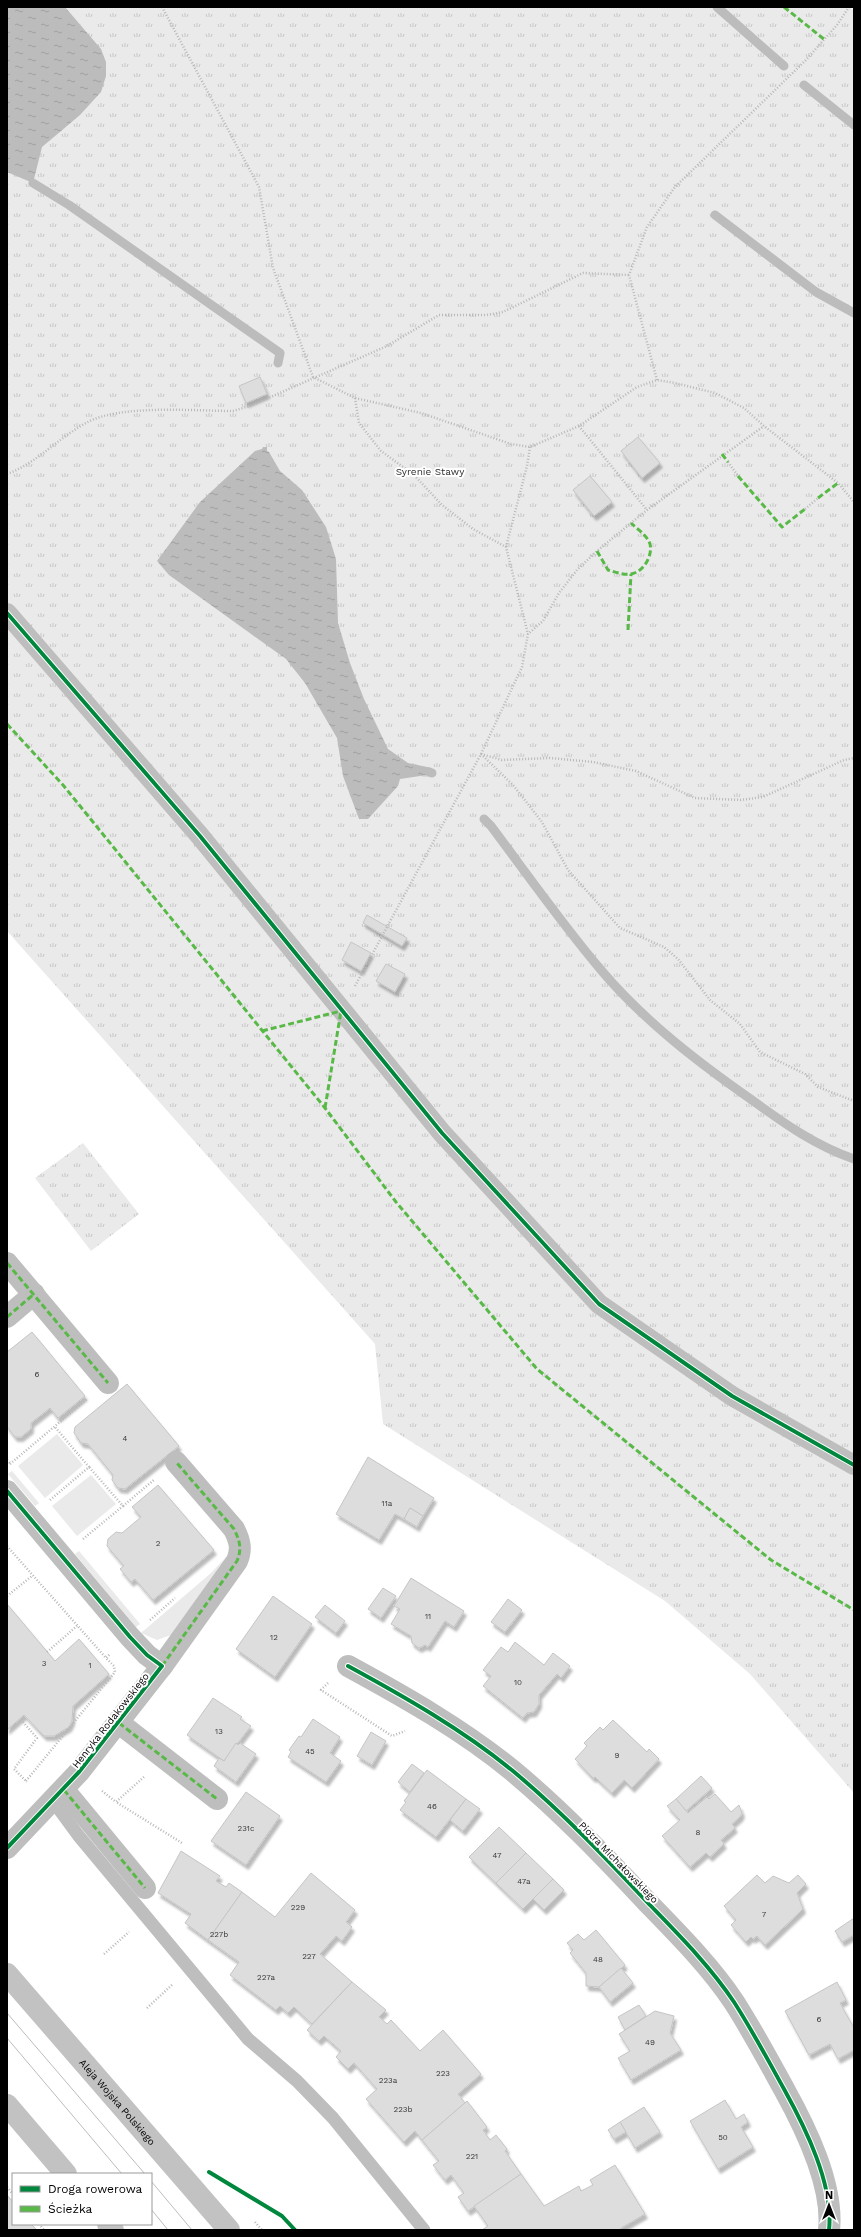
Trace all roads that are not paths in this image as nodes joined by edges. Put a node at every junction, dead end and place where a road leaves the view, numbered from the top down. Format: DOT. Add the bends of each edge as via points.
graph roads {
  1 [pos="7,613"];
  2 [pos="7,1263"];
  3 [pos="34,1294"];
  4 [pos="7,1318"];
  5 [pos="108,1383"];
  6 [pos="176,1462"];
  7 [pos="854,1466"];
  8 [pos="7,1491"];
  9 [pos="162,1666"];
  10 [pos="348,1666"];
  11 [pos="119,1723"];
  12 [pos="55,1799"];
  13 [pos="217,1799"];
  14 [pos="7,1848"];
  15 [pos="144,1888"];
  16 [pos="7,1974"];
  17 [pos="7,2105"];
  18 [pos="65,2173"];
  19 [pos="229,2230"];
  20 [pos="424,2230"];
  21 [pos="829,2230"];
  1 -- 7 [label="street" via="200,836 442,1133 599,1304 732,1396"];
  2 -- 3 [label="street"];
  3 -- 4 [label="street"];
  3 -- 5 [label="street"];
  6 -- 9 [label="street, Henryka Rodakowskiego" via="234,1529 240,1541 241,1553 238,1561"];
  8 -- 9 [label="street" via="130,1637"];
  9 -- 11 [label="street, Henryka Rodakowskiego"];
  10 -- 21 [label="street, Piotra Michałowskiego" via="406,1698 512,1770 560,1813 634,1888 706,1967 733,2001 802,2122 825,2188"];
  11 -- 12 [label="street, Henryka Rodakowskiego"];
  11 -- 13 [label="street"];
  12 -- 14 [label="street, Henryka Rodakowskiego"];
  12 -- 15 [label="street"];
  12 -- 20 [label="lane" via="67,1821 248,2039 297,2081 332,2118"];
  16 -- 19 [label="main road, Aleja Wojska Polskiego"];
  17 -- 18 [label="main road"];
}
